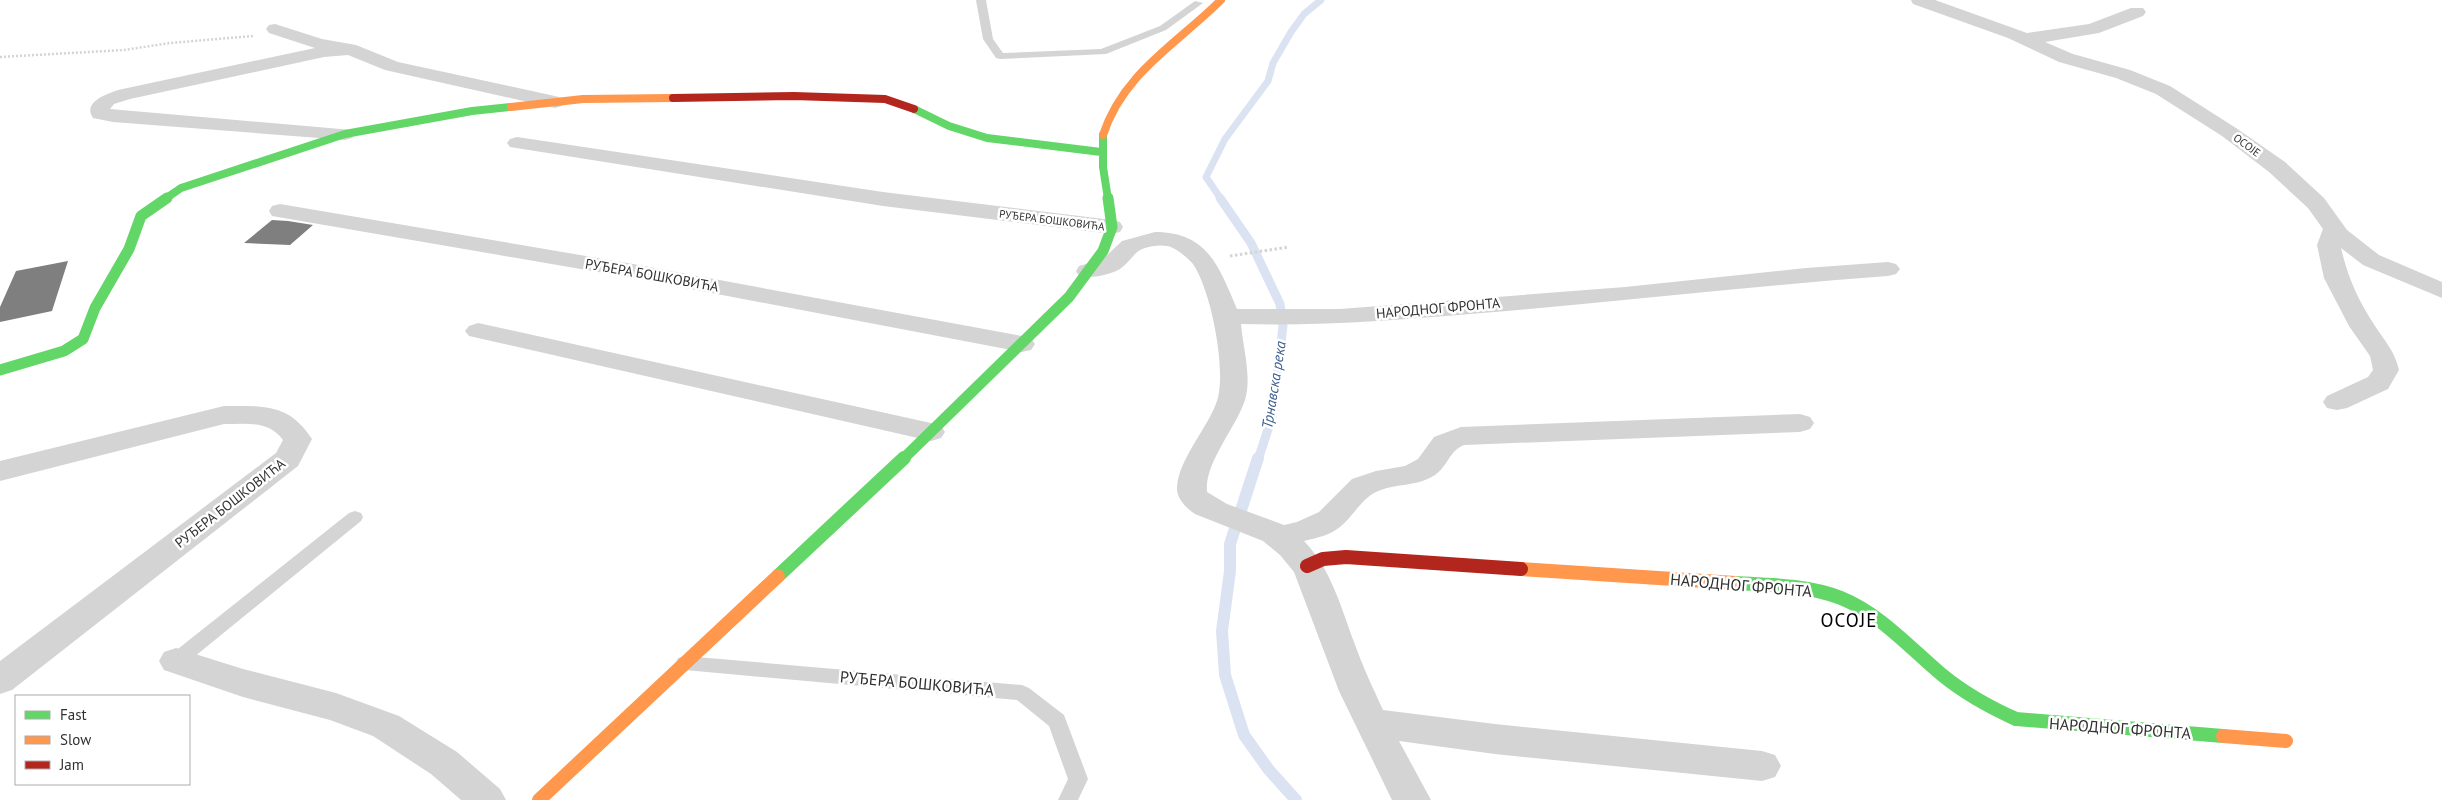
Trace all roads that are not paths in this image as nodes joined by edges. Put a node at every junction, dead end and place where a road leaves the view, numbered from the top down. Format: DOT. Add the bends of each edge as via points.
graph roads {
  1 [pos="981,0"];
  2 [pos="1188,0"];
  3 [pos="1919,0"];
  4 [pos="1198,3"];
  5 [pos="1218,4"];
  6 [pos="2136,12"];
  7 [pos="267,33"];
  8 [pos="2026,39"];
  9 [pos="350,49"];
  10 [pos="555,102"];
  11 [pos="345,134"];
  12 [pos="517,143"];
  13 [pos="1102,152"];
  14 [pos="280,211"];
  15 [pos="1112,227"];
  16 [pos="2335,229"];
  17 [pos="1888,269"];
  18 [pos="1088,271"];
  19 [pos="2442,292"];
  20 [pos="1227,316"];
  21 [pos="478,331"];
  22 [pos="1022,344"];
  23 [pos="0,370"];
  24 [pos="2337,402"];
  25 [pos="1800,423"];
  26 [pos="931,432"];
  27 [pos="0,472"];
  28 [pos="355,517"];
  29 [pos="1272,533"];
  30 [pos="1307,566"];
  31 [pos="176,661"];
  32 [pos="683,663"];
  33 [pos="0,680"];
  34 [pos="1372,724"];
  35 [pos="2286,741"];
  36 [pos="1762,766"];
  37 [pos="487,800"];
  38 [pos="539,800"];
  39 [pos="1068,800"];
  40 [pos="1412,800"];
  1 -- 4 [label="lane" via="988,39 1000,56 1102,52 1163,28"];
  2 -- 4 [label="lane"];
  3 -- 8 [label="street, ОСОЈЕ"];
  4 -- 5 [label="lane"];
  5 -- 13 [label="street, РУЂЕРА БОШКОВИЋА" via="1129,85 1104,127"];
  6 -- 8 [label="street, ОСОЈЕ" via="2092,29"];
  7 -- 9 [label="street"];
  8 -- 16 [label="street, ОСОЈЕ" via="2066,58 2124,74 2163,90 2277,167 2316,203"];
  9 -- 10 [label="street" via="392,66"];
  9 -- 11 [label="street" via="125,94 107,100 100,108 100,114 113,116"];
  10 -- 11 [label="street" via="472,111"];
  10 -- 13 [label="street" via="794,96 885,99 926,113 973,135"];
  11 -- 23 [label="street" via="181,188 141,216 129,249 95,308 82,339 64,351"];
  12 -- 15 [label="street, РУЂЕРА БОШКОВИЋА" via="883,199"];
  13 -- 15 [label="street, РУЂЕРА БОШКОВИЋА"];
  14 -- 22 [label="street, РУЂЕРА БОШКОВИЋА" via="652,275"];
  15 -- 18 [label="street, РУЂЕРА БОШКОВИЋА" via="1103,251"];
  16 -- 19 [label="street, ОСОЈЕ" via="2371,260"];
  16 -- 24 [label="street" via="2329,245 2336,278 2362,326 2383,356 2386,370 2378,383"];
  17 -- 20 [label="street, НАРОДНОГ ФРОНТА" via="1806,274 1625,294 1303,318"];
  18 -- 20 [label="street" via="1111,264 1134,244 1155,239 1169,240 1200,257"];
  18 -- 22 [label="street, РУЂЕРА БОШКОВИЋА" via="1069,297"];
  20 -- 29 [label="street" via="1234,385 1231,401 1204,452 1192,484 1192,495 1201,506"];
  21 -- 26 [label="street"];
  22 -- 26 [label="street, РУЂЕРА БОШКОВИЋА"];
  25 -- 29 [label="street" via="1461,436 1440,446 1424,470 1369,483 1359,489 1325,523"];
  26 -- 32 [label="street, РУЂЕРА БОШКОВИЋА"];
  27 -- 33 [label="street, РУЂЕРА БОШКОВИЋА" via="224,415 264,416 288,426 298,439 288,458"];
  28 -- 31 [label="lane"];
  29 -- 30 [label="street" via="1296,552"];
  30 -- 34 [label="street"];
  30 -- 35 [label="street, НАРОДНОГ ФРОНТА" via="1346,557 1809,588 1871,614 1972,699 1993,711 2039,722"];
  31 -- 37 [label="street" via="386,726 444,763"];
  32 -- 38 [label="street, РУЂЕРА БОШКОВИЋА"];
  32 -- 39 [label="lane, РУЂЕРА БОШКОВИЋА" via="1022,693 1057,721 1078,779"];
  34 -- 36 [label="street"];
  34 -- 40 [label="street"];
}
